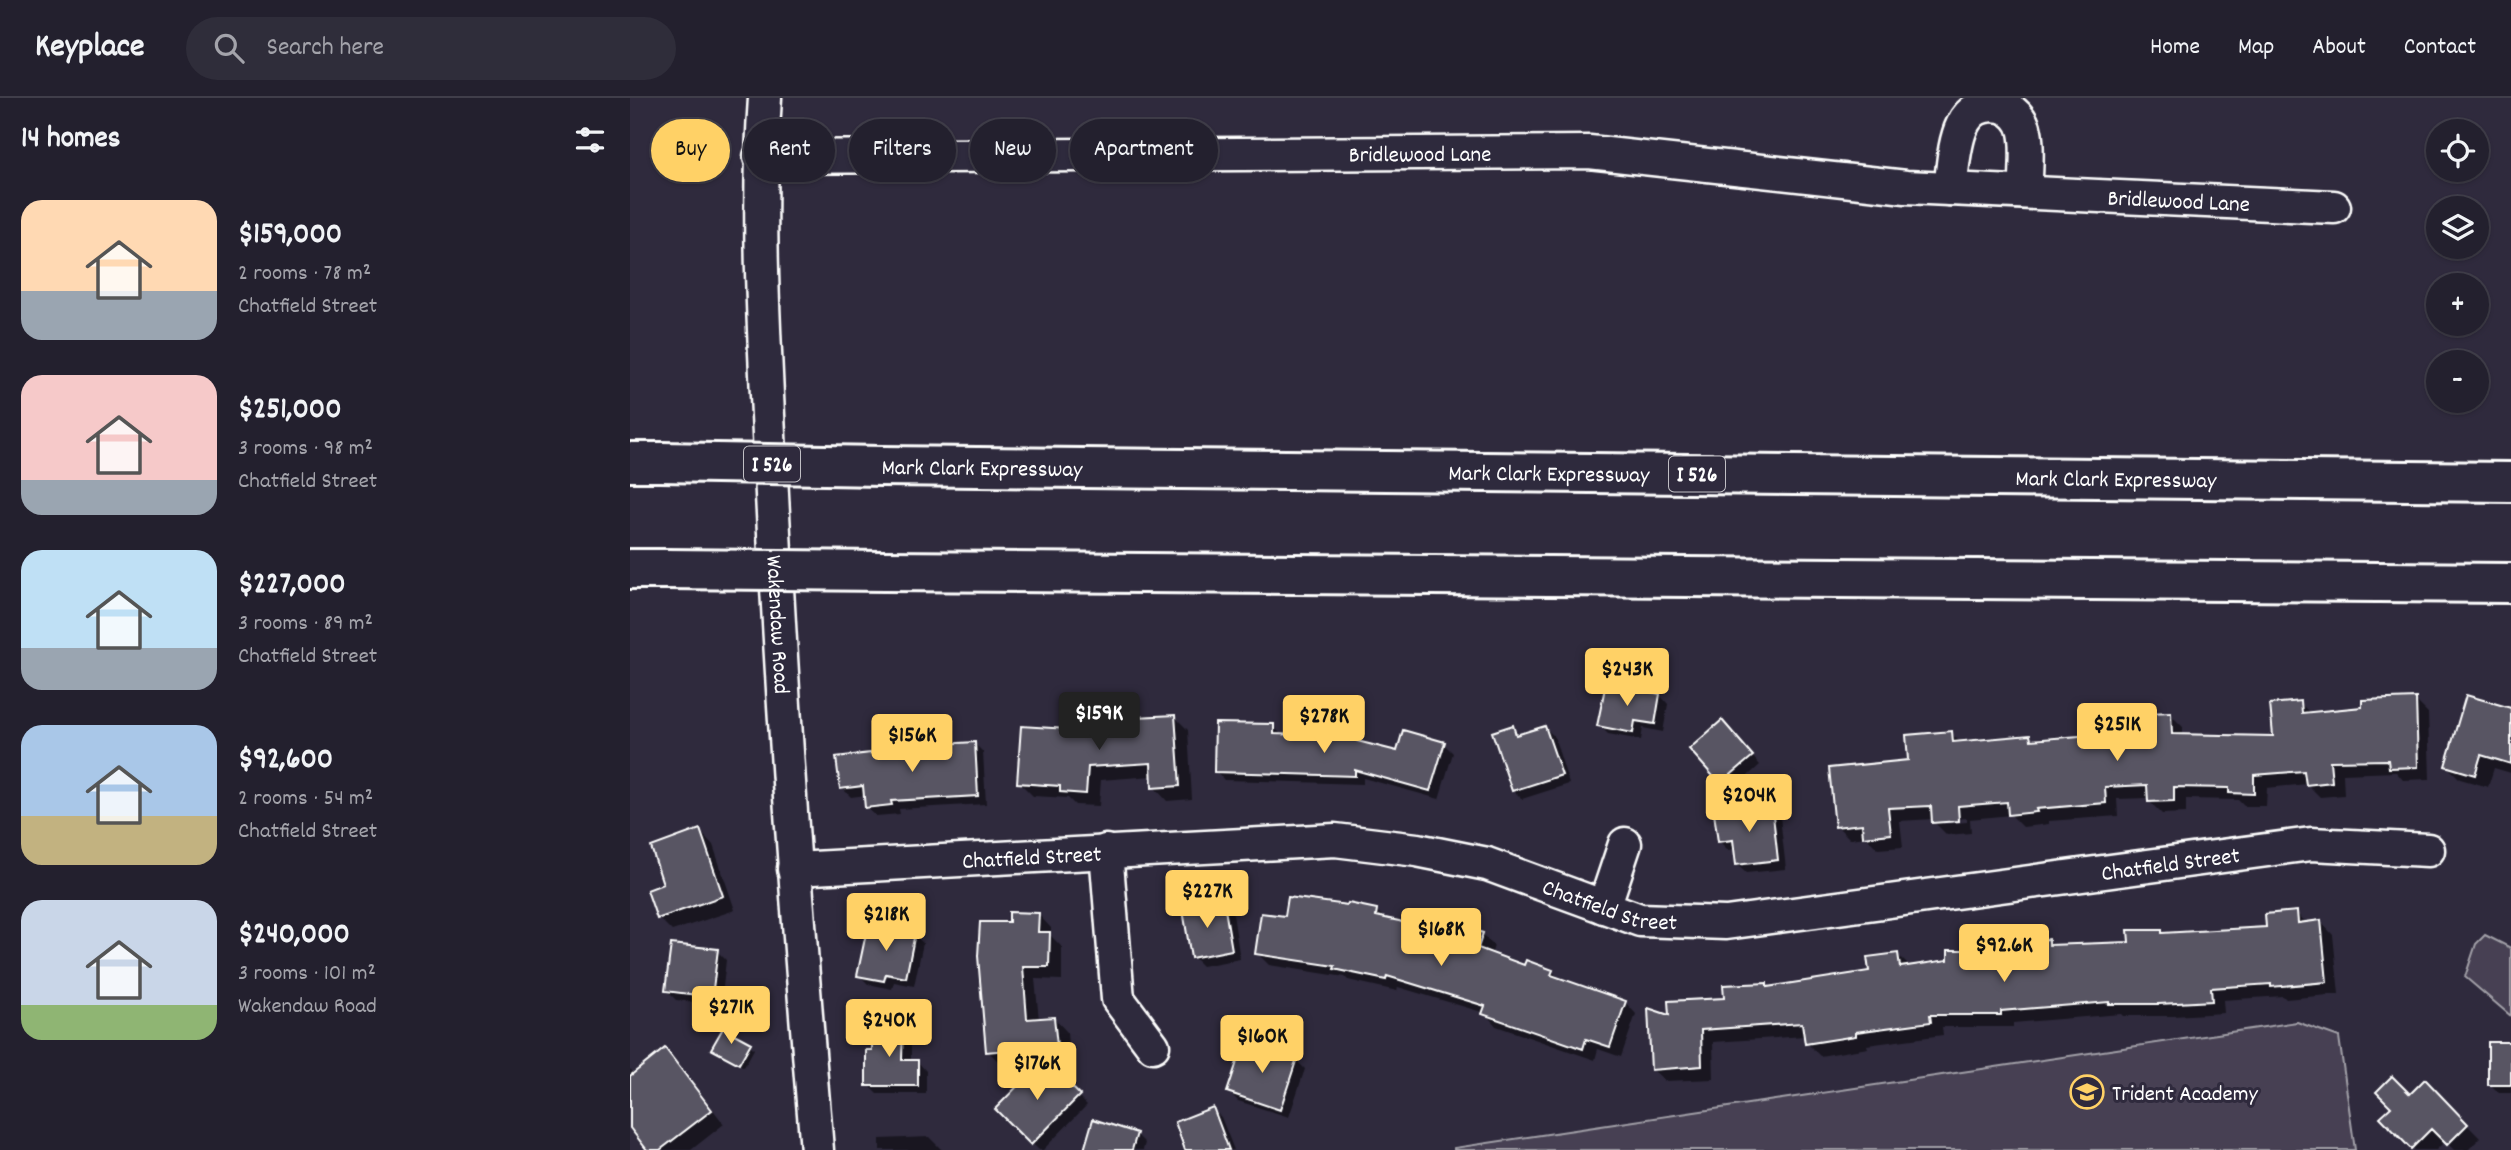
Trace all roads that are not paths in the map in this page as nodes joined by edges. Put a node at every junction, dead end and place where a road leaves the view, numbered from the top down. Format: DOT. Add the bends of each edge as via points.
graph roads {
  1 [pos="765,98"];
  2 [pos="763,119"];
  3 [pos="835,157"];
  4 [pos="761,182"];
  5 [pos="1951,189"];
  6 [pos="2026,192"];
  7 [pos="2334,206"];
  8 [pos="646,462"];
  9 [pos="2511,482"];
  10 [pos="648,569"];
  11 [pos="2511,583"];
  12 [pos="1625,844"];
  13 [pos="2428,850"];
  14 [pos="1106,851"];
  15 [pos="794,869"];
  16 [pos="1604,907"];
  17 [pos="1153,1046"];
  18 [pos="817,1150"];
  1 -- 2 [label="street, Wakendaw Road"];
  3 -- 5 [label="street, Bridlewood Lane" via="1589,152"];
  4 -- 15 [label="street, Wakendaw Road" via="773,513"];
  5 -- 6 [label="street, Bridlewood Lane"];
  5 -- 6 [label="street" via="1962,121 1973,108 1990,104 2006,107 2018,117 2025,132"];
  6 -- 7 [label="street, Bridlewood Lane"];
  8 -- 9 [label="highway, Mark Clark Expressway / I 526, bridge"];
  10 -- 11 [label="highway, bridge"];
  12 -- 16 [label="street"];
  13 -- 16 [label="street, Chatfield Street" via="2311,844 1726,923 1640,920"];
  14 -- 15 [label="street, Chatfield Street"];
  14 -- 16 [label="street, Chatfield Street" via="1335,840 1487,864"];
  14 -- 17 [label="street" via="1118,999"];
  15 -- 18 [label="street, Wakendaw Road"];
}
